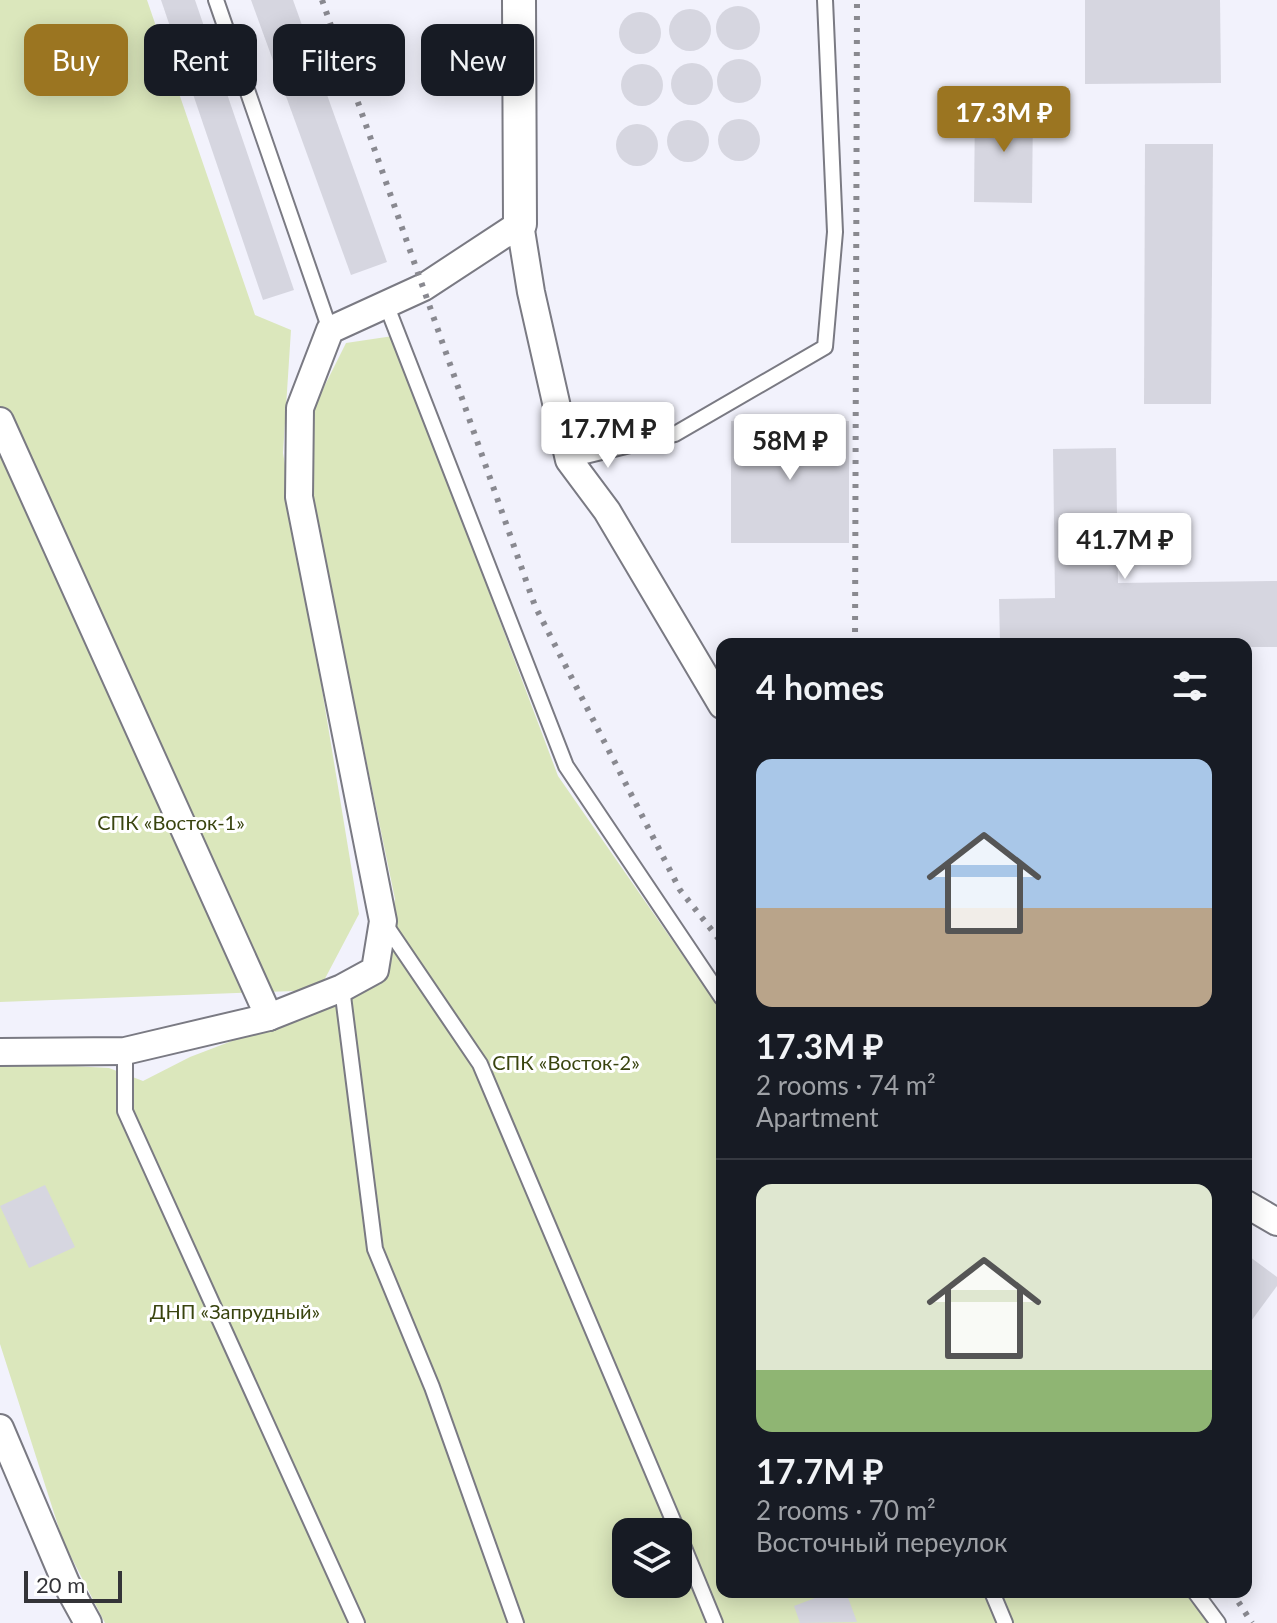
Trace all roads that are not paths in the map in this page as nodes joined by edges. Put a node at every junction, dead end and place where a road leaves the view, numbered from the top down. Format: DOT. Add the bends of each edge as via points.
graph roads {
  1 [pos="216,0"];
  2 [pos="519,0"];
  3 [pos="825,0"];
  4 [pos="520,224"];
  5 [pos="386,304"];
  6 [pos="330,330"];
  7 [pos="0,421"];
  8 [pos="569,460"];
  9 [pos="716,695"];
  10 [pos="383,921"];
  11 [pos="342,988"];
  12 [pos="716,989"];
  13 [pos="269,1017"];
  14 [pos="125,1051"];
  15 [pos="0,1052"];
  16 [pos="1252,1207"];
  17 [pos="1277,1222"];
  18 [pos="0,1428"];
  19 [pos="672,1518"];
  20 [pos="692,1566"];
  21 [pos="995,1598"];
  22 [pos="1199,1598"];
  23 [pos="88,1623"];
  24 [pos="357,1623"];
  25 [pos="516,1623"];
  26 [pos="715,1623"];
  27 [pos="1005,1623"];
  28 [pos="1218,1623"];
  1 -- 6 [label="lane"];
  2 -- 4 [label="street"];
  3 -- 8 [label="lane" via="835,232 825,347 675,434"];
  4 -- 5 [label="street" via="424,287"];
  4 -- 8 [label="street"];
  5 -- 6 [label="street"];
  5 -- 12 [label="lane" via="566,766"];
  6 -- 10 [label="street" via="300,408 299,497"];
  7 -- 13 [label="street"];
  8 -- 9 [label="street" via="607,511"];
  10 -- 11 [label="street" via="375,970"];
  10 -- 19 [label="lane" via="480,1064"];
  11 -- 13 [label="street"];
  11 -- 25 [label="lane" via="375,1249 432,1387"];
  13 -- 14 [label="street"];
  14 -- 15 [label="street"];
  14 -- 24 [label="lane" via="125,1111"];
  16 -- 17 [label="street"];
  18 -- 23 [label="street"];
  20 -- 26 [label="lane"];
  21 -- 27 [label="lane"];
  22 -- 28 [label="lane"];
}
